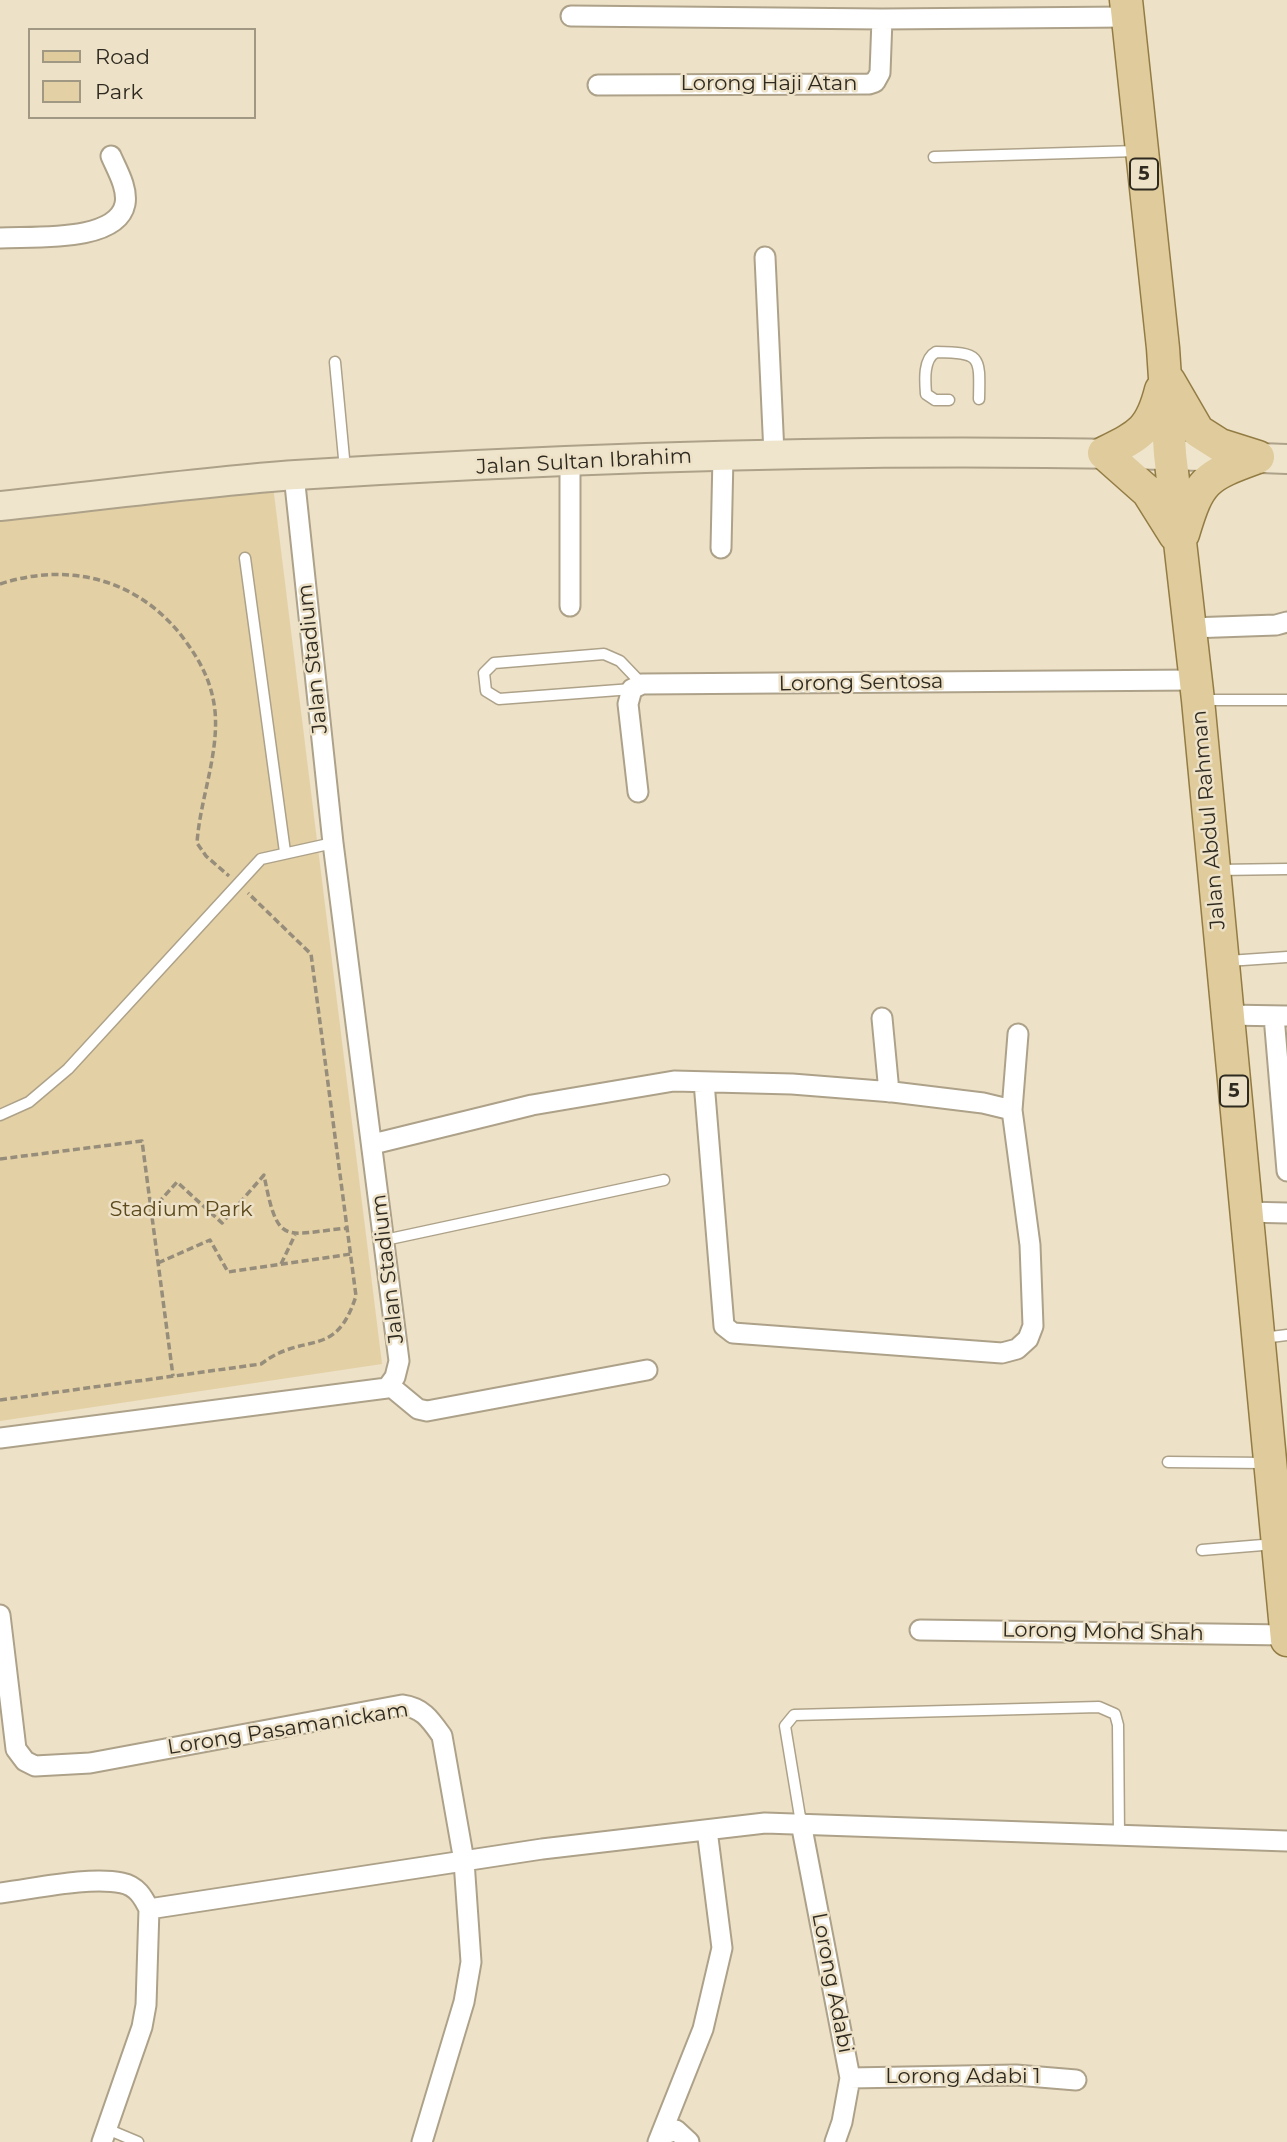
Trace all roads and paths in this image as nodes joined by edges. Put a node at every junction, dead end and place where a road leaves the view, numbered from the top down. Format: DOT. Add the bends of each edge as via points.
graph roads {
  1 [pos="1127,8"];
  2 [pos="571,16"];
  3 [pos="882,19"];
  4 [pos="598,85"];
  5 [pos="1142,151"];
  6 [pos="111,156"];
  7 [pos="934,157"];
  8 [pos="0,239"];
  9 [pos="765,257"];
  10 [pos="335,362"];
  11 [pos="1165,375"];
  12 [pos="979,399"];
  13 [pos="949,400"];
  14 [pos="1104,453"];
  15 [pos="774,454"];
  16 [pos="1170,454"];
  17 [pos="723,456"];
  18 [pos="1273,458"];
  19 [pos="570,463"];
  20 [pos="345,473"];
  21 [pos="294,475"];
  22 [pos="0,506"];
  23 [pos="1180,542"];
  24 [pos="721,548"];
  25 [pos="245,558"];
  26 [pos="570,606"];
  27 [pos="1287,622"];
  28 [pos="1190,628"];
  29 [pos="637,687"];
  30 [pos="1197,690"];
  31 [pos="1287,700"];
  32 [pos="638,792"];
  33 [pos="333,843"];
  34 [pos="285,852"];
  35 [pos="1287,869"];
  36 [pos="1213,870"];
  37 [pos="1287,957"];
  38 [pos="1222,962"];
  39 [pos="1227,1015"];
  40 [pos="1280,1016"];
  41 [pos="882,1018"];
  42 [pos="1018,1034"];
  43 [pos="704,1082"];
  44 [pos="890,1092"];
  45 [pos="1012,1110"];
  46 [pos="1284,1114"];
  47 [pos="0,1115"];
  48 [pos="373,1144"];
  49 [pos="0,1159"];
  50 [pos="1287,1171"];
  51 [pos="664,1180"];
  52 [pos="151,1211"];
  53 [pos="1245,1212"];
  54 [pos="1287,1213"];
  55 [pos="348,1228"];
  56 [pos="295,1235"];
  57 [pos="385,1240"];
  58 [pos="351,1254"];
  59 [pos="158,1263"];
  60 [pos="281,1264"];
  61 [pos="356,1296"];
  62 [pos="1272,1336"];
  63 [pos="648,1370"];
  64 [pos="173,1376"];
  65 [pos="389,1385"];
  66 [pos="0,1399"];
  67 [pos="0,1438"];
  68 [pos="1168,1462"];
  69 [pos="1276,1483"];
  70 [pos="1278,1544"];
  71 [pos="1202,1550"];
  72 [pos="0,1615"];
  73 [pos="920,1630"];
  74 [pos="1286,1635"];
  75 [pos="1287,1640"];
  76 [pos="801,1823"];
  77 [pos="707,1830"];
  78 [pos="1119,1835"];
  79 [pos="1287,1841"];
  80 [pos="464,1861"];
  81 [pos="0,1893"];
  82 [pos="148,1918"];
  83 [pos="850,2078"];
  84 [pos="1076,2080"];
  85 [pos="104,2135"];
  86 [pos="660,2139"];
  87 [pos="138,2142"];
  88 [pos="422,2142"];
  89 [pos="690,2142"];
  90 [pos="835,2142"];
  1 -- 3 [label="street"];
  1 -- 5 [label="main road, Jalan Abdul Rahman / 5"];
  2 -- 3 [label="street"];
  3 -- 4 [label="street, Lorong Haji Atan" via="880,73 869,84"];
  5 -- 7 [label="lane"];
  5 -- 11 [label="main road, Jalan Abdul Rahman / 5"];
  6 -- 8 [label="street" via="123,183 125,204 113,223 97,232"];
  9 -- 15 [label="street"];
  10 -- 20 [label="lane"];
  11 -- 14 [label="main road" via="1152,422"];
  11 -- 16 [label="main road, Jalan Abdul Rahman / 5"];
  11 -- 18 [label="main road" via="1198,431 1220,445"];
  12 -- 13 [label="lane" via="976,356 936,352 929,359 926,394 935,400"];
  14 -- 15 [label="street, Jalan Sultan Ibrahim"];
  14 -- 16 [label="street, Jalan Sultan Ibrahim"];
  14 -- 23 [label="main road" via="1148,492"];
  15 -- 17 [label="street, Jalan Sultan Ibrahim"];
  16 -- 18 [label="street, Jalan Sultan Ibrahim"];
  16 -- 23 [label="main road, Jalan Abdul Rahman / 5"];
  17 -- 19 [label="street, Jalan Sultan Ibrahim"];
  17 -- 24 [label="street"];
  18 -- 23 [label="main road" via="1223,470 1194,496"];
  19 -- 20 [label="street, Jalan Sultan Ibrahim"];
  19 -- 26 [label="street"];
  20 -- 21 [label="street, Jalan Sultan Ibrahim"];
  21 -- 22 [label="street, Jalan Sultan Ibrahim"];
  21 -- 33 [label="street, Jalan Stadium"];
  23 -- 28 [label="main road, Jalan Abdul Rahman / 5"];
  25 -- 34 [label="lane"];
  27 -- 28 [label="street"];
  28 -- 30 [label="main road, Jalan Abdul Rahman / 5"];
  29 -- 29 [label="lane" via="499,699 486,691 484,673 494,663 604,654 620,661"];
  29 -- 30 [label="street, Lorong Sentosa"];
  29 -- 32 [label="street" via="628,704"];
  30 -- 31 [label="lane"];
  30 -- 36 [label="main road, Jalan Abdul Rahman / 5"];
  33 -- 34 [label="lane"];
  33 -- 48 [label="street, Jalan Stadium"];
  34 -- 47 [label="lane" via="261,859 237,882 68,1069 29,1102"];
  35 -- 36 [label="lane"];
  36 -- 38 [label="main road, Jalan Abdul Rahman / 5"];
  37 -- 38 [label="lane"];
  38 -- 39 [label="main road, Jalan Abdul Rahman / 5"];
  39 -- 40 [label="street"];
  39 -- 53 [label="main road, Jalan Abdul Rahman / 5"];
  40 -- 46 [label="street"];
  41 -- 44 [label="street"];
  42 -- 45 [label="street"];
  43 -- 44 [label="street"];
  43 -- 45 [label="street" via="723,1326 733,1333 1002,1353 1017,1349 1033,1326 1030,1245"];
  43 -- 48 [label="street" via="674,1081 605,1091"];
  44 -- 45 [label="street"];
  46 -- 50 [label="street"];
  48 -- 57 [label="street, Jalan Stadium"];
  49 -- 52 [label="path" via="142,1140"];
  51 -- 57 [label="lane"];
  52 -- 56 [label="path" via="177,1182 222,1223 264,1175 272,1213 279,1225"];
  52 -- 59 [label="path"];
  53 -- 54 [label="street"];
  53 -- 62 [label="main road, Jalan Abdul Rahman / 5"];
  55 -- 56 [label="path"];
  56 -- 60 [label="path"];
  57 -- 65 [label="street, Jalan Stadium" via="399,1361"];
  58 -- 60 [label="path"];
  59 -- 60 [label="path" via="210,1240 228,1272"];
  59 -- 64 [label="path"];
  61 -- 64 [label="path" via="348,1320 336,1336 276,1352 261,1364"];
  62 -- 69 [label="main road, Jalan Abdul Rahman / 5"];
  63 -- 65 [label="street" via="427,1411"];
  64 -- 66 [label="path"];
  65 -- 67 [label="street"];
  68 -- 69 [label="lane"];
  69 -- 70 [label="main road, Jalan Abdul Rahman / 5"];
  70 -- 71 [label="lane"];
  70 -- 74 [label="main road, Jalan Abdul Rahman / 5"];
  72 -- 80 [label="street, Lorong Pasamanickam" via="16,1749 25,1761 35,1766 90,1763 402,1705 418,1707 442,1735"];
  73 -- 74 [label="street, Lorong Mohd Shah"];
  74 -- 75 [label="main road, Jalan Abdul Rahman / 5"];
  76 -- 77 [label="street"];
  76 -- 78 [label="street"];
  76 -- 78 [label="lane" via="785,1726 793,1714 1099,1707 1115,1714 1118,1725"];
  76 -- 83 [label="street, Lorong Adabi"];
  77 -- 80 [label="street"];
  77 -- 86 [label="street" via="722,1948 703,2029"];
  78 -- 79 [label="street"];
  80 -- 82 [label="street"];
  80 -- 88 [label="street, Lorong Pasamanickam" via="471,1962 464,2003"];
  81 -- 82 [label="street" via="123,1883 140,1892"];
  82 -- 85 [label="street" via="142,2027"];
  83 -- 84 [label="street, Lorong Adabi 1" via="1016,2075"];
  83 -- 90 [label="street, Lorong Adabi"];
  85 -- 87 [label="lane"];
  86 -- 89 [label="street" via="676,2130"];
}
